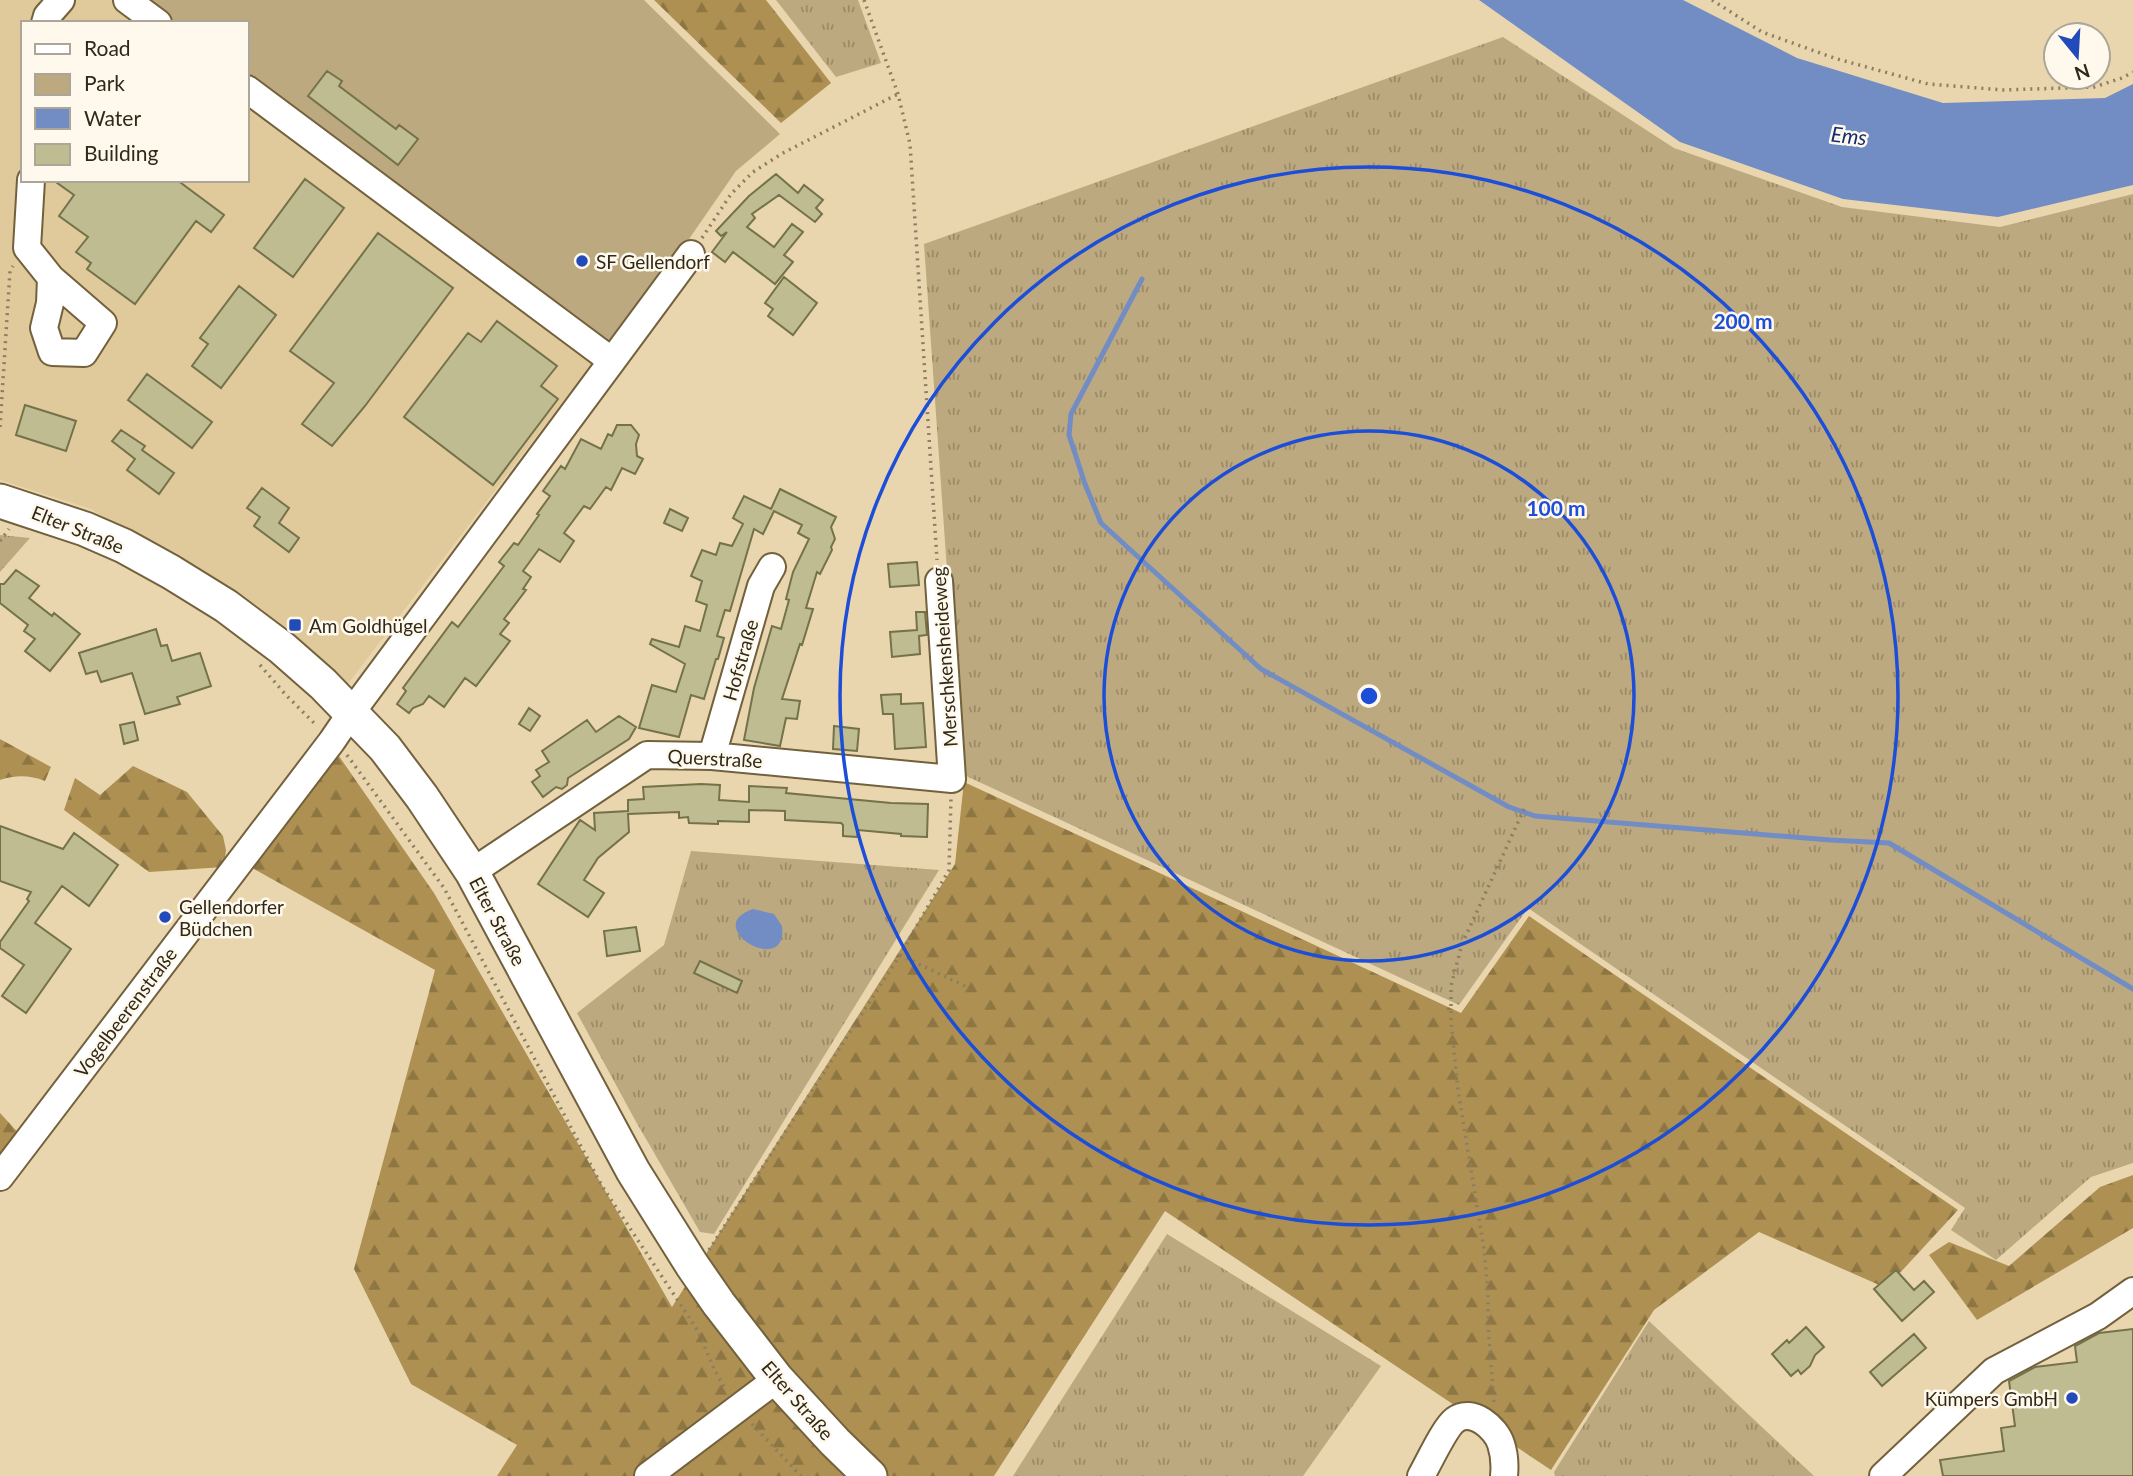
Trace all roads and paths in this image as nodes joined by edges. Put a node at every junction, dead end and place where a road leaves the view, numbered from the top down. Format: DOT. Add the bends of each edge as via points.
graph roads {
  1 [pos="61,0"];
  2 [pos="127,0"];
  3 [pos="864,0"];
  4 [pos="1712,0"];
  5 [pos="46,21"];
  6 [pos="155,21"];
  7 [pos="2133,72"];
  8 [pos="248,90"];
  9 [pos="898,94"];
  10 [pos="31,182"];
  11 [pos="27,248"];
  12 [pos="691,254"];
  13 [pos="51,278"];
  14 [pos="612,361"];
  15 [pos="0,427"];
  16 [pos="6,513"];
  17 [pos="0,525"];
  18 [pos="0,541"];
  19 [pos="772,567"];
  20 [pos="939,581"];
  21 [pos="259,663"];
  22 [pos="351,713"];
  23 [pos="332,741"];
  24 [pos="712,756"];
  25 [pos="952,779"];
  26 [pos="1525,807"];
  27 [pos="472,872"];
  28 [pos="900,955"];
  29 [pos="967,987"];
  30 [pos="0,1177"];
  31 [pos="708,1253"];
  32 [pos="2133,1291"];
  33 [pos="693,1323"];
  34 [pos="777,1379"];
  35 [pos="1495,1432"];
  36 [pos="648,1476"];
  37 [pos="870,1476"];
  38 [pos="1421,1476"];
  39 [pos="1504,1476"];
  40 [pos="1883,1476"];
  1 -- 5 [label="street"];
  2 -- 6 [label="street"];
  3 -- 9 [label="path, Merschkensheideweg"];
  4 -- 7 [label="path" via="1762,32 1928,84 2004,90 2094,86"];
  8 -- 14 [label="street"];
  9 -- 12 [label="path" via="753,172"];
  9 -- 20 [label="path, Merschkensheideweg" via="910,144"];
  10 -- 11 [label="street"];
  11 -- 13 [label="street"];
  11 -- 15 [label="path" via="10,271"];
  12 -- 14 [label="street"];
  14 -- 22 [label="street"];
  16 -- 17 [label="path"];
  16 -- 18 [label="path"];
  16 -- 22 [label="main road, Elter Straße" via="85,529 171,572 282,648"];
  19 -- 24 [label="street, Hofstraße" via="761,586"];
  20 -- 25 [label="street, Merschkensheideweg"];
  21 -- 23 [label="path"];
  22 -- 23 [label="street, Vogelbeerenstraße"];
  22 -- 27 [label="main road, Elter Straße" via="385,748"];
  23 -- 30 [label="street, Vogelbeerenstraße"];
  23 -- 33 [label="path" via="353,761 444,888 602,1186"];
  24 -- 25 [label="street, Querstraße"];
  24 -- 27 [label="street, Querstraße" via="647,755"];
  25 -- 28 [label="path" via="949,870"];
  26 -- 35 [label="path" via="1462,944 1451,986 1458,1090 1484,1249"];
  27 -- 34 [label="main road, Elter Straße" via="633,1171 719,1304"];
  28 -- 29 [label="path"];
  28 -- 31 [label="path"];
  32 -- 40 [label="street" via="2098,1316 1994,1371"];
  34 -- 36 [label="street"];
  34 -- 37 [label="main road, Elter Straße"];
  35 -- 38 [label="street" via="1476,1417 1454,1420"];
  35 -- 39 [label="street" via="1502,1445"];
}
